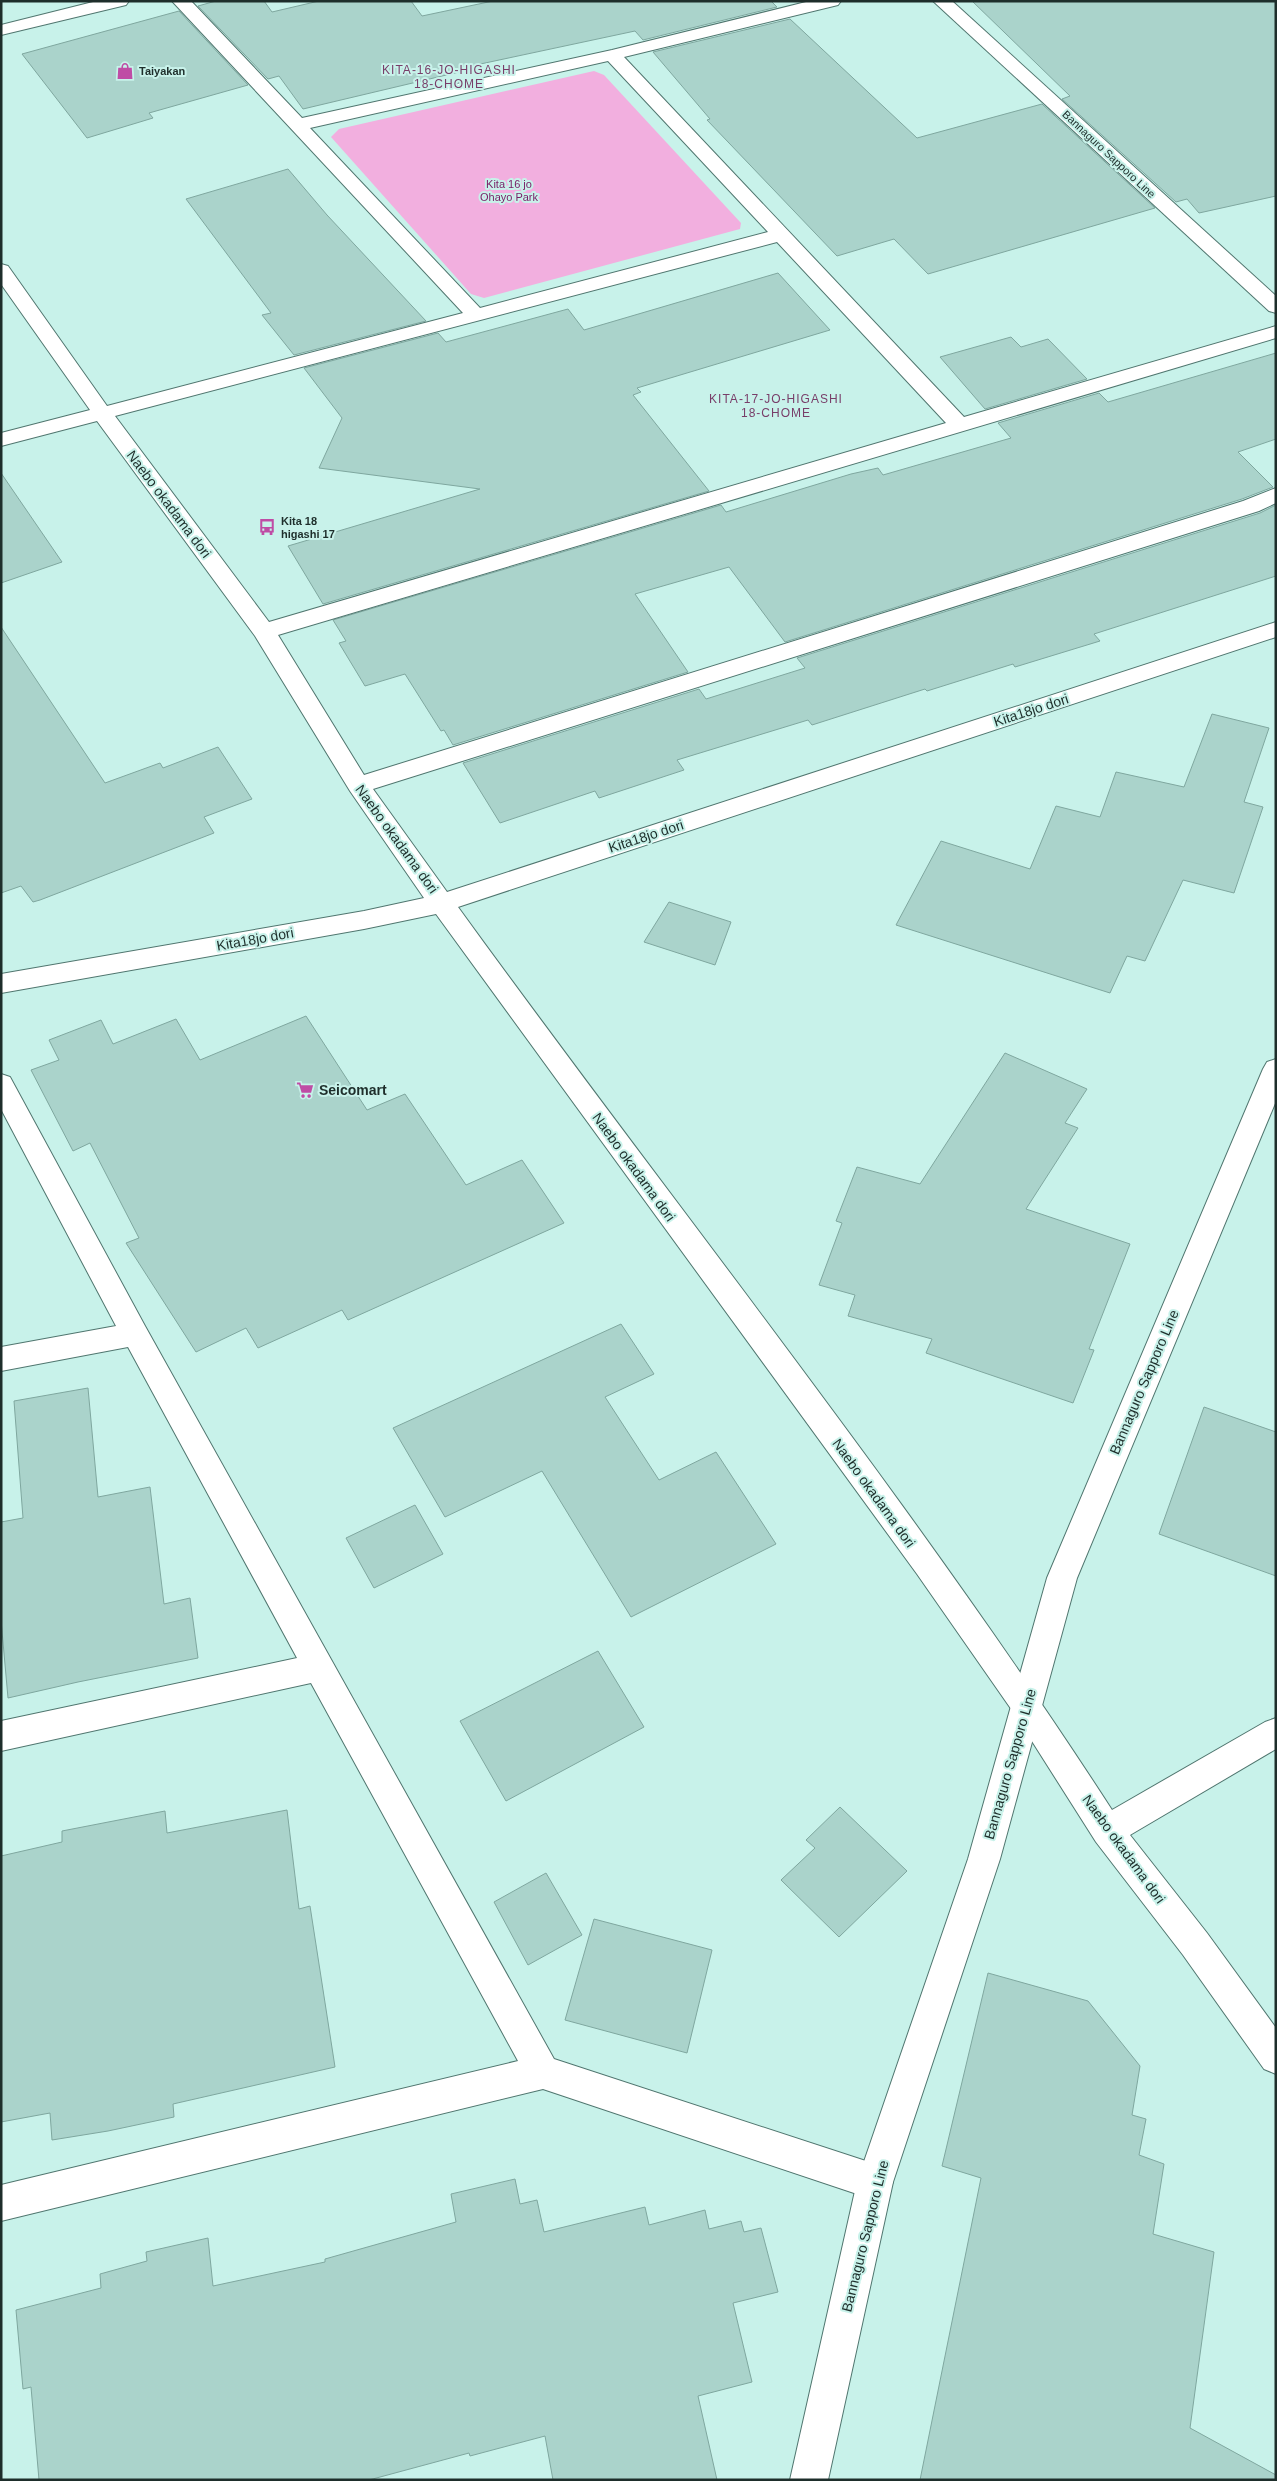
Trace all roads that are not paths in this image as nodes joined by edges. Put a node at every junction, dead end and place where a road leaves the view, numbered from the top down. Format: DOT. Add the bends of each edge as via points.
graph roads {
  1 [pos="120,1"];
  2 [pos="181,1"];
  3 [pos="832,1"];
  4 [pos="942,1"];
  5 [pos="1,30"];
  6 [pos="612,55"];
  7 [pos="297,126"];
  8 [pos="781,235"];
  9 [pos="1,270"];
  10 [pos="1276,308"];
  11 [pos="476,315"];
  12 [pos="1276,332"];
  13 [pos="102,413"];
  14 [pos="960,426"];
  15 [pos="1,440"];
  16 [pos="1276,495"];
  17 [pos="1276,629"];
  18 [pos="264,631"];
  19 [pos="358,785"];
  20 [pos="443,903"];
  21 [pos="1,984"];
  22 [pos="1276,1069"];
  23 [pos="1,1084"];
  24 [pos="135,1334"];
  25 [pos="1,1359"];
  26 [pos="319,1667"];
  27 [pos="1027,1706"];
  28 [pos="1276,1732"];
  29 [pos="1,1736"];
  30 [pos="1107,1831"];
  31 [pos="1276,2057"];
  32 [pos="542,2072"];
  33 [pos="875,2182"];
  34 [pos="1,2203"];
  35 [pos="809,2480"];
  1 -- 5 [label="street"];
  2 -- 7 [label="street"];
  3 -- 6 [label="street"];
  4 -- 10 [label="street, Bannaguro Sapporo Line"];
  6 -- 7 [label="street"];
  6 -- 8 [label="street"];
  7 -- 11 [label="street"];
  8 -- 11 [label="street"];
  8 -- 14 [label="street"];
  9 -- 13 [label="street, Naebo okadama dori"];
  11 -- 13 [label="street"];
  12 -- 14 [label="street"];
  13 -- 15 [label="street"];
  13 -- 18 [label="street, Naebo okadama dori"];
  14 -- 18 [label="street"];
  16 -- 19 [label="street" via="1242,509"];
  17 -- 20 [label="street, Kita18jo dori"];
  18 -- 19 [label="street, Naebo okadama dori"];
  19 -- 20 [label="street, Naebo okadama dori"];
  20 -- 21 [label="street, Kita18jo dori"];
  20 -- 27 [label="street, Naebo okadama dori" via="928,1565"];
  22 -- 27 [label="street, Bannaguro Sapporo Line" via="1062,1578"];
  23 -- 24 [label="street"];
  24 -- 25 [label="street"];
  24 -- 26 [label="street"];
  26 -- 29 [label="street"];
  26 -- 32 [label="street"];
  27 -- 30 [label="street, Naebo okadama dori"];
  27 -- 33 [label="street, Bannaguro Sapporo Line" via="984,1859"];
  28 -- 30 [label="street"];
  30 -- 31 [label="street, Naebo okadama dori" via="1195,1944"];
  32 -- 33 [label="street"];
  32 -- 34 [label="street"];
  33 -- 35 [label="street, Bannaguro Sapporo Line"];
}
